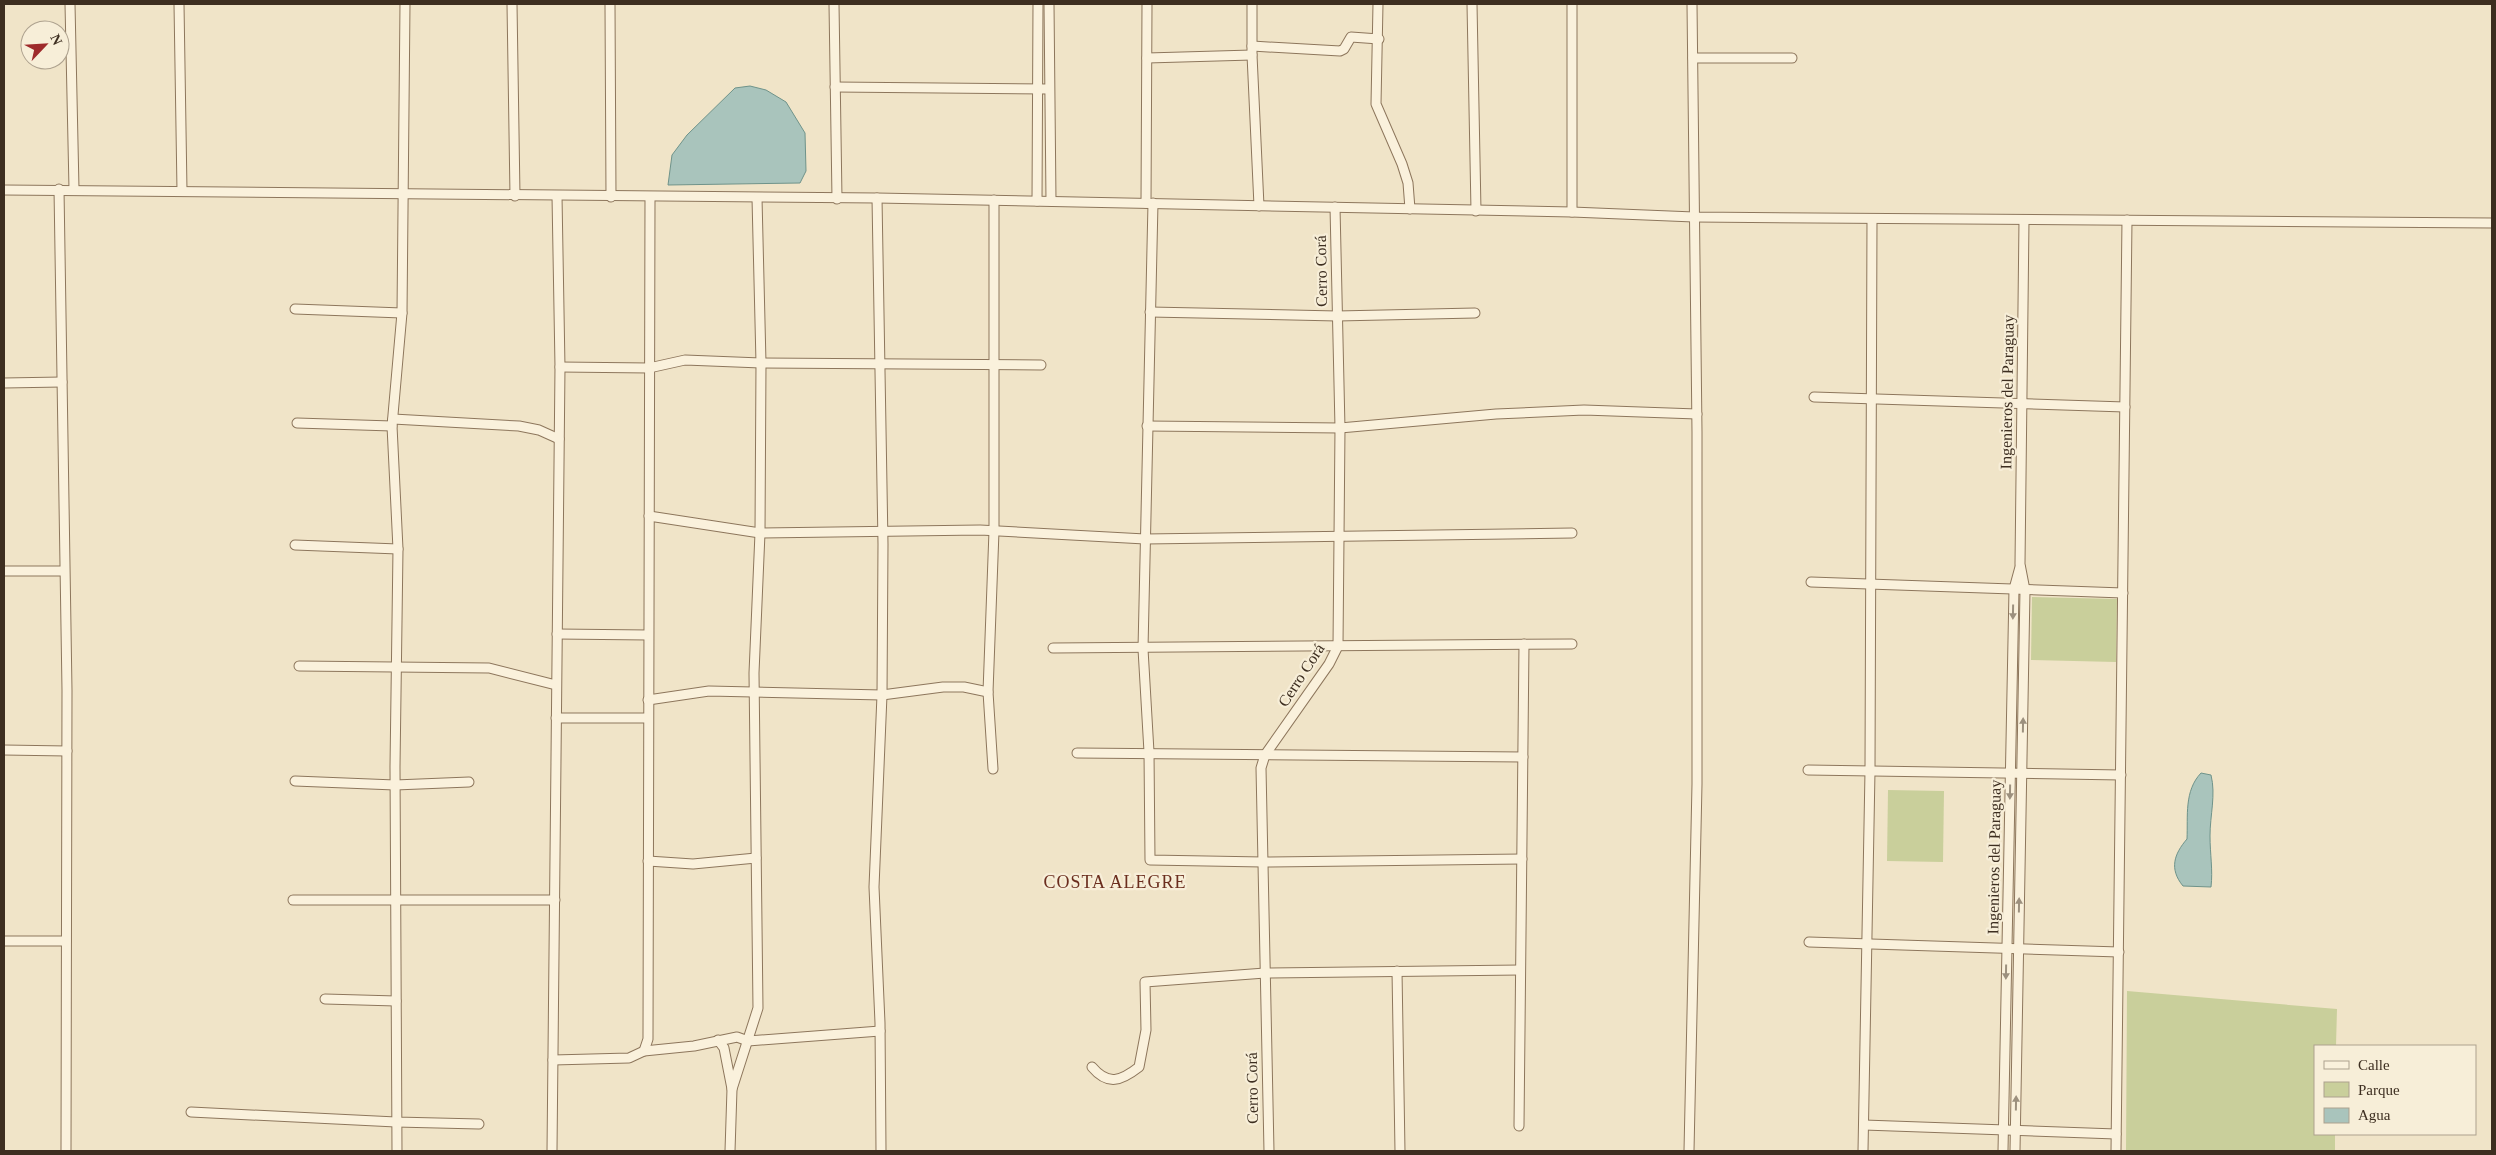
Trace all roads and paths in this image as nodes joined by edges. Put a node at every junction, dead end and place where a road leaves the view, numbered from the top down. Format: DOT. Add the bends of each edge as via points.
graph roads {
  1 [pos="70,4"];
  2 [pos="179,4"];
  3 [pos="405,4"];
  4 [pos="512,4"];
  5 [pos="610,4"];
  6 [pos="834,4"];
  7 [pos="1038,4"];
  8 [pos="1050,4"];
  9 [pos="1147,4"];
  10 [pos="1252,4"];
  11 [pos="1378,4"];
  12 [pos="1472,4"];
  13 [pos="1572,4"];
  14 [pos="1692,4"];
  15 [pos="1379,39"];
  16 [pos="1252,50"];
  17 [pos="1147,58"];
  18 [pos="1693,58"];
  19 [pos="1792,58"];
  20 [pos="835,87"];
  21 [pos="1038,89"];
  22 [pos="1050,89"];
  23 [pos="59,189"];
  24 [pos="74,189"];
  25 [pos="4,190"];
  26 [pos="182,191"];
  27 [pos="403,194"];
  28 [pos="515,196"];
  29 [pos="557,196"];
  30 [pos="611,196"];
  31 [pos="650,197"];
  32 [pos="757,198"];
  33 [pos="877,198"];
  34 [pos="837,199"];
  35 [pos="994,200"];
  36 [pos="1037,201"];
  37 [pos="1051,201"];
  38 [pos="1149,203"];
  39 [pos="1259,206"];
  40 [pos="1335,207"];
  41 [pos="1410,209"];
  42 [pos="1476,210"];
  43 [pos="1572,212"];
  44 [pos="1694,217"];
  45 [pos="1872,219"];
  46 [pos="2024,220"];
  47 [pos="2127,220"];
  48 [pos="2492,223"];
  49 [pos="295,309"];
  50 [pos="1150,312"];
  51 [pos="402,313"];
  52 [pos="1475,313"];
  53 [pos="1337,316"];
  54 [pos="761,363"];
  55 [pos="880,364"];
  56 [pos="994,365"];
  57 [pos="1041,365"];
  58 [pos="560,367"];
  59 [pos="649,368"];
  60 [pos="4,382"];
  61 [pos="62,382"];
  62 [pos="1814,397"];
  63 [pos="1871,399"];
  64 [pos="2022,404"];
  65 [pos="2125,407"];
  66 [pos="1697,414"];
  67 [pos="297,423"];
  68 [pos="392,423"];
  69 [pos="1148,426"];
  70 [pos="1340,428"];
  71 [pos="559,439"];
  72 [pos="648,516"];
  73 [pos="883,531"];
  74 [pos="994,531"];
  75 [pos="760,533"];
  76 [pos="1572,533"];
  77 [pos="1340,536"];
  78 [pos="1145,539"];
  79 [pos="295,544"];
  80 [pos="398,549"];
  81 [pos="2020,564"];
  82 [pos="4,571"];
  83 [pos="64,571"];
  84 [pos="1811,582"];
  85 [pos="1870,584"];
  86 [pos="2014,590"];
  87 [pos="2025,590"];
  88 [pos="2123,593"];
  89 [pos="557,634"];
  90 [pos="648,635"];
  91 [pos="1524,644"];
  92 [pos="1572,644"];
  93 [pos="1338,646"];
  94 [pos="1054,648"];
  95 [pos="1143,649"];
  96 [pos="299,666"];
  97 [pos="396,668"];
  98 [pos="556,685"];
  99 [pos="988,692"];
  100 [pos="754,693"];
  101 [pos="882,696"];
  102 [pos="648,700"];
  103 [pos="556,718"];
  104 [pos="648,718"];
  105 [pos="4,750"];
  106 [pos="67,751"];
  107 [pos="1149,752"];
  108 [pos="1077,753"];
  109 [pos="1266,755"];
  110 [pos="1523,757"];
  111 [pos="993,769"];
  112 [pos="1808,770"];
  113 [pos="1870,771"];
  114 [pos="2010,774"];
  115 [pos="2022,774"];
  116 [pos="2121,776"];
  117 [pos="295,780"];
  118 [pos="469,782"];
  119 [pos="395,785"];
  120 [pos="756,858"];
  121 [pos="1522,859"];
  122 [pos="648,861"];
  123 [pos="1263,862"];
  124 [pos="293,900"];
  125 [pos="555,900"];
  126 [pos="395,902"];
  127 [pos="66,940"];
  128 [pos="4,941"];
  129 [pos="1809,942"];
  130 [pos="1867,944"];
  131 [pos="2007,948"];
  132 [pos="2018,949"];
  133 [pos="2118,952"];
  134 [pos="1520,970"];
  135 [pos="1397,971"];
  136 [pos="1265,973"];
  137 [pos="326,999"];
  138 [pos="396,1001"];
  139 [pos="880,1032"];
  140 [pos="718,1040"];
  141 [pos="748,1041"];
  142 [pos="644,1052"];
  143 [pos="553,1060"];
  144 [pos="1092,1067"];
  145 [pos="732,1089"];
  146 [pos="192,1112"];
  147 [pos="396,1122"];
  148 [pos="479,1124"];
  149 [pos="1864,1125"];
  150 [pos="1519,1126"];
  151 [pos="2003,1130"];
  152 [pos="2015,1130"];
  153 [pos="2116,1134"];
  154 [pos="66,1151"];
  155 [pos="396,1151"];
  156 [pos="552,1151"];
  157 [pos="730,1151"];
  158 [pos="881,1151"];
  159 [pos="1269,1151"];
  160 [pos="1400,1151"];
  161 [pos="1689,1151"];
  162 [pos="1864,1151"];
  163 [pos="2003,1151"];
  164 [pos="2015,1151"];
  165 [pos="2116,1151"];
  1 -- 24 [label="street"];
  2 -- 26 [label="street"];
  3 -- 27 [label="street"];
  4 -- 28 [label="street"];
  5 -- 30 [label="street"];
  6 -- 20 [label="street"];
  7 -- 21 [label="street"];
  8 -- 22 [label="street"];
  9 -- 17 [label="street"];
  10 -- 16 [label="street"];
  11 -- 15 [label="street"];
  12 -- 42 [label="street"];
  13 -- 43 [label="street"];
  14 -- 18 [label="street"];
  15 -- 16 [label="street" via="1351,37 1340,51"];
  15 -- 41 [label="street" via="1376,104 1402,164 1408,183"];
  16 -- 17 [label="street"];
  16 -- 39 [label="street"];
  17 -- 38 [label="street"];
  18 -- 19 [label="street"];
  18 -- 44 [label="street"];
  20 -- 21 [label="street"];
  20 -- 34 [label="street"];
  21 -- 22 [label="street"];
  21 -- 36 [label="street"];
  22 -- 37 [label="street"];
  23 -- 24 [label="street"];
  23 -- 25 [label="street"];
  23 -- 61 [label="street"];
  24 -- 26 [label="street"];
  26 -- 27 [label="street"];
  27 -- 28 [label="street"];
  27 -- 51 [label="street"];
  28 -- 29 [label="street"];
  29 -- 30 [label="street"];
  29 -- 58 [label="street"];
  30 -- 31 [label="street"];
  31 -- 32 [label="street"];
  31 -- 59 [label="street"];
  32 -- 34 [label="street"];
  32 -- 54 [label="street"];
  33 -- 34 [label="street"];
  33 -- 35 [label="street"];
  33 -- 55 [label="street"];
  35 -- 36 [label="street"];
  35 -- 56 [label="street"];
  36 -- 37 [label="street"];
  37 -- 38 [label="street"];
  38 -- 39 [label="street"];
  38 -- 50 [label="street"];
  39 -- 40 [label="street"];
  40 -- 41 [label="street"];
  40 -- 53 [label="street, Cerro Corá"];
  41 -- 42 [label="street"];
  42 -- 43 [label="street"];
  43 -- 44 [label="street"];
  44 -- 45 [label="street"];
  44 -- 66 [label="street"];
  45 -- 46 [label="street"];
  45 -- 63 [label="street"];
  46 -- 47 [label="street"];
  46 -- 64 [label="street, Ingenieros del Paraguay"];
  47 -- 48 [label="street"];
  47 -- 65 [label="street"];
  49 -- 51 [label="street"];
  50 -- 53 [label="street"];
  50 -- 69 [label="street"];
  51 -- 68 [label="street"];
  52 -- 53 [label="street"];
  53 -- 70 [label="street, Cerro Corá"];
  54 -- 55 [label="street"];
  54 -- 59 [label="street" via="685,360"];
  54 -- 75 [label="street"];
  55 -- 56 [label="street"];
  55 -- 73 [label="street"];
  56 -- 57 [label="street"];
  56 -- 74 [label="street"];
  58 -- 59 [label="street"];
  58 -- 71 [label="street"];
  59 -- 72 [label="street"];
  60 -- 61 [label="street"];
  61 -- 83 [label="street"];
  62 -- 63 [label="street"];
  63 -- 64 [label="street"];
  63 -- 85 [label="street"];
  64 -- 65 [label="street"];
  64 -- 81 [label="street, Ingenieros del Paraguay"];
  65 -- 88 [label="street"];
  66 -- 70 [label="street" via="1575,411 1496,414"];
  66 -- 161 [label="street" via="1697,784"];
  67 -- 68 [label="street"];
  68 -- 71 [label="street" via="519,426"];
  68 -- 80 [label="street"];
  69 -- 70 [label="street"];
  69 -- 78 [label="street"];
  70 -- 77 [label="street, Cerro Corá"];
  71 -- 89 [label="street"];
  72 -- 75 [label="street"];
  72 -- 90 [label="street"];
  73 -- 74 [label="street"];
  73 -- 75 [label="street"];
  73 -- 101 [label="street"];
  74 -- 78 [label="street"];
  74 -- 99 [label="street"];
  75 -- 100 [label="street"];
  76 -- 77 [label="street"];
  77 -- 78 [label="street"];
  77 -- 93 [label="street, Cerro Corá"];
  78 -- 95 [label="street"];
  79 -- 80 [label="street"];
  80 -- 97 [label="street"];
  81 -- 86 [label="street, Ingenieros del Paraguay"];
  81 -- 87 [label="street, Ingenieros del Paraguay"];
  82 -- 83 [label="street"];
  83 -- 106 [label="street"];
  84 -- 85 [label="street"];
  85 -- 86 [label="street"];
  85 -- 113 [label="street"];
  86 -- 87 [label="street"];
  86 -- 114 [label="street, Ingenieros del Paraguay, one-way"];
  87 -- 88 [label="street"];
  115 -- 87 [label="street, Ingenieros del Paraguay, one-way"];
  88 -- 116 [label="street"];
  89 -- 90 [label="street"];
  89 -- 98 [label="street"];
  90 -- 102 [label="street"];
  91 -- 92 [label="street"];
  91 -- 93 [label="street"];
  91 -- 110 [label="street"];
  93 -- 95 [label="street"];
  93 -- 109 [label="street, Cerro Corá"];
  94 -- 95 [label="street"];
  95 -- 107 [label="street"];
  96 -- 97 [label="street"];
  97 -- 98 [label="street" via="489,668"];
  97 -- 119 [label="street"];
  98 -- 103 [label="street"];
  99 -- 101 [label="street" via="943,687"];
  99 -- 111 [label="street"];
  100 -- 101 [label="street"];
  100 -- 102 [label="street" via="696,692"];
  100 -- 120 [label="street"];
  101 -- 139 [label="street" via="874,887"];
  102 -- 104 [label="street"];
  103 -- 104 [label="street"];
  103 -- 125 [label="street"];
  104 -- 122 [label="street"];
  105 -- 106 [label="street"];
  106 -- 127 [label="street"];
  107 -- 108 [label="street"];
  107 -- 109 [label="street"];
  107 -- 123 [label="street" via="1150,860"];
  109 -- 110 [label="street"];
  109 -- 123 [label="street, Cerro Corá" via="1261,768"];
  110 -- 121 [label="street"];
  112 -- 113 [label="street"];
  113 -- 114 [label="street"];
  113 -- 130 [label="street"];
  114 -- 115 [label="street"];
  114 -- 131 [label="street, Ingenieros del Paraguay, one-way"];
  115 -- 116 [label="street"];
  132 -- 115 [label="street, Ingenieros del Paraguay, one-way"];
  116 -- 133 [label="street"];
  117 -- 119 [label="street"];
  118 -- 119 [label="street"];
  119 -- 126 [label="street"];
  120 -- 122 [label="street" via="693,864"];
  120 -- 141 [label="street" via="758,1008"];
  121 -- 123 [label="street"];
  121 -- 134 [label="street"];
  122 -- 142 [label="street" via="648,1039"];
  123 -- 136 [label="street, Cerro Corá"];
  124 -- 126 [label="street"];
  125 -- 126 [label="street"];
  125 -- 143 [label="street"];
  126 -- 138 [label="street"];
  127 -- 128 [label="street"];
  127 -- 154 [label="street"];
  129 -- 130 [label="street"];
  130 -- 131 [label="street"];
  130 -- 149 [label="street"];
  131 -- 132 [label="street"];
  131 -- 151 [label="street, Ingenieros del Paraguay, one-way"];
  132 -- 133 [label="street"];
  152 -- 132 [label="street, Ingenieros del Paraguay, one-way"];
  133 -- 153 [label="street"];
  134 -- 135 [label="street"];
  134 -- 150 [label="street"];
  135 -- 136 [label="street"];
  135 -- 160 [label="street"];
  136 -- 144 [label="street" via="1145,982 1146,1030 1139,1068 1125,1078 1113,1080 1100,1076"];
  136 -- 159 [label="street, Cerro Corá"];
  137 -- 138 [label="street"];
  138 -- 147 [label="street"];
  139 -- 141 [label="street"];
  139 -- 158 [label="street"];
  140 -- 141 [label="street" via="736,1037"];
  140 -- 142 [label="street"];
  140 -- 145 [label="street" via="724,1048"];
  141 -- 145 [label="street"];
  142 -- 143 [label="street" via="629,1058"];
  143 -- 156 [label="street"];
  145 -- 157 [label="street"];
  146 -- 147 [label="street"];
  147 -- 148 [label="street"];
  147 -- 155 [label="street"];
  149 -- 151 [label="street"];
  149 -- 162 [label="street"];
  151 -- 152 [label="street"];
  151 -- 163 [label="street, Ingenieros del Paraguay"];
  152 -- 153 [label="street"];
  152 -- 164 [label="street, Ingenieros del Paraguay"];
  153 -- 165 [label="street"];
}
